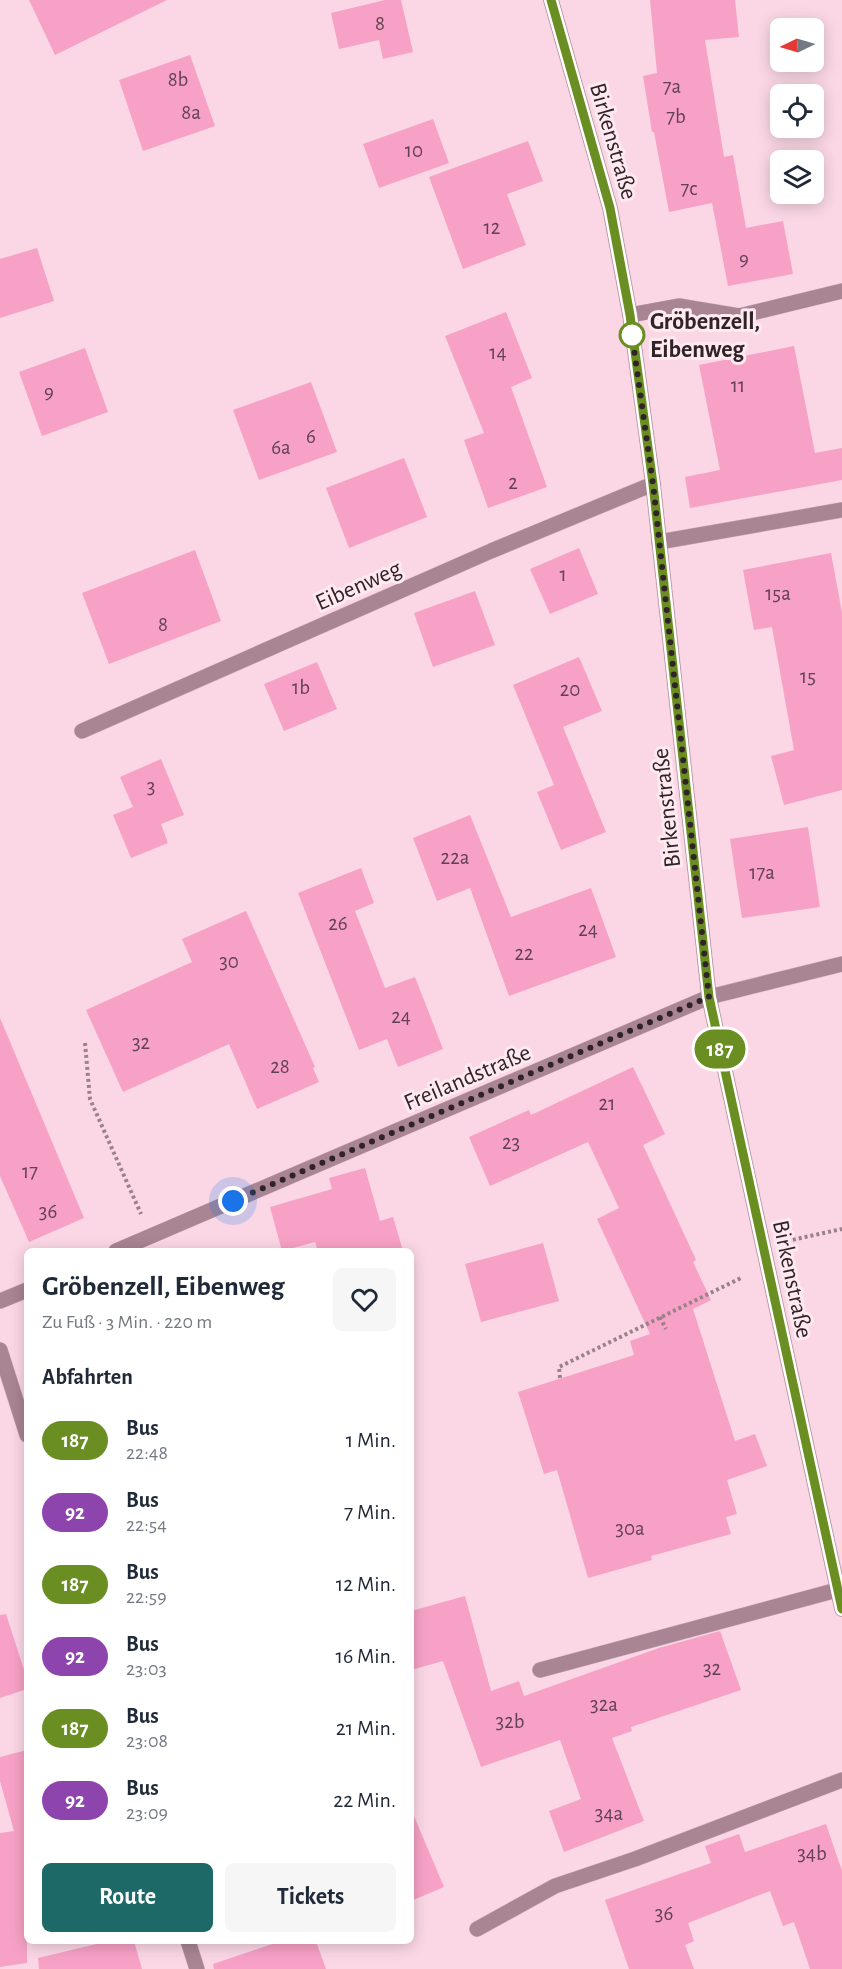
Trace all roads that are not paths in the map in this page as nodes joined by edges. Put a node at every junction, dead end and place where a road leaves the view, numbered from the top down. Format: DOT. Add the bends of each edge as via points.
graph roads {
  1 [pos="551,0"];
  2 [pos="842,291"];
  3 [pos="630,315"];
  4 [pos="653,484"];
  5 [pos="842,510"];
  6 [pos="659,542"];
  7 [pos="82,731"];
  8 [pos="842,964"];
  9 [pos="709,997"];
  10 [pos="123,1248"];
  11 [pos="24,1291"];
  12 [pos="1,1299"];
  13 [pos="0,1350"];
  14 [pos="24,1426"];
  15 [pos="837,1569"];
  16 [pos="837,1590"];
  17 [pos="842,1609"];
  18 [pos="540,1670"];
  19 [pos="842,1780"];
  20 [pos="477,1929"];
  21 [pos="189,1944"];
  22 [pos="197,1969"];
  1 -- 3 [label="street, Birkenstraße" via="610,208"];
  2 -- 3 [label="street" via="739,316 679,306"];
  3 -- 4 [label="street, Birkenstraße"];
  4 -- 6 [label="street, Birkenstraße"];
  4 -- 7 [label="street, Eibenweg"];
  5 -- 6 [label="street"];
  6 -- 9 [label="street, Birkenstraße"];
  8 -- 9 [label="street, Freilandstraße"];
  9 -- 10 [label="street, Freilandstraße"];
  9 -- 15 [label="street, Birkenstraße"];
  11 -- 12 [label="street"];
  13 -- 14 [label="street"];
  15 -- 16 [label="street, Birkenstraße"];
  16 -- 17 [label="street, Birkenstraße"];
  16 -- 18 [label="street"];
  19 -- 20 [label="street" via="555,1887"];
  21 -- 22 [label="street"];
}
